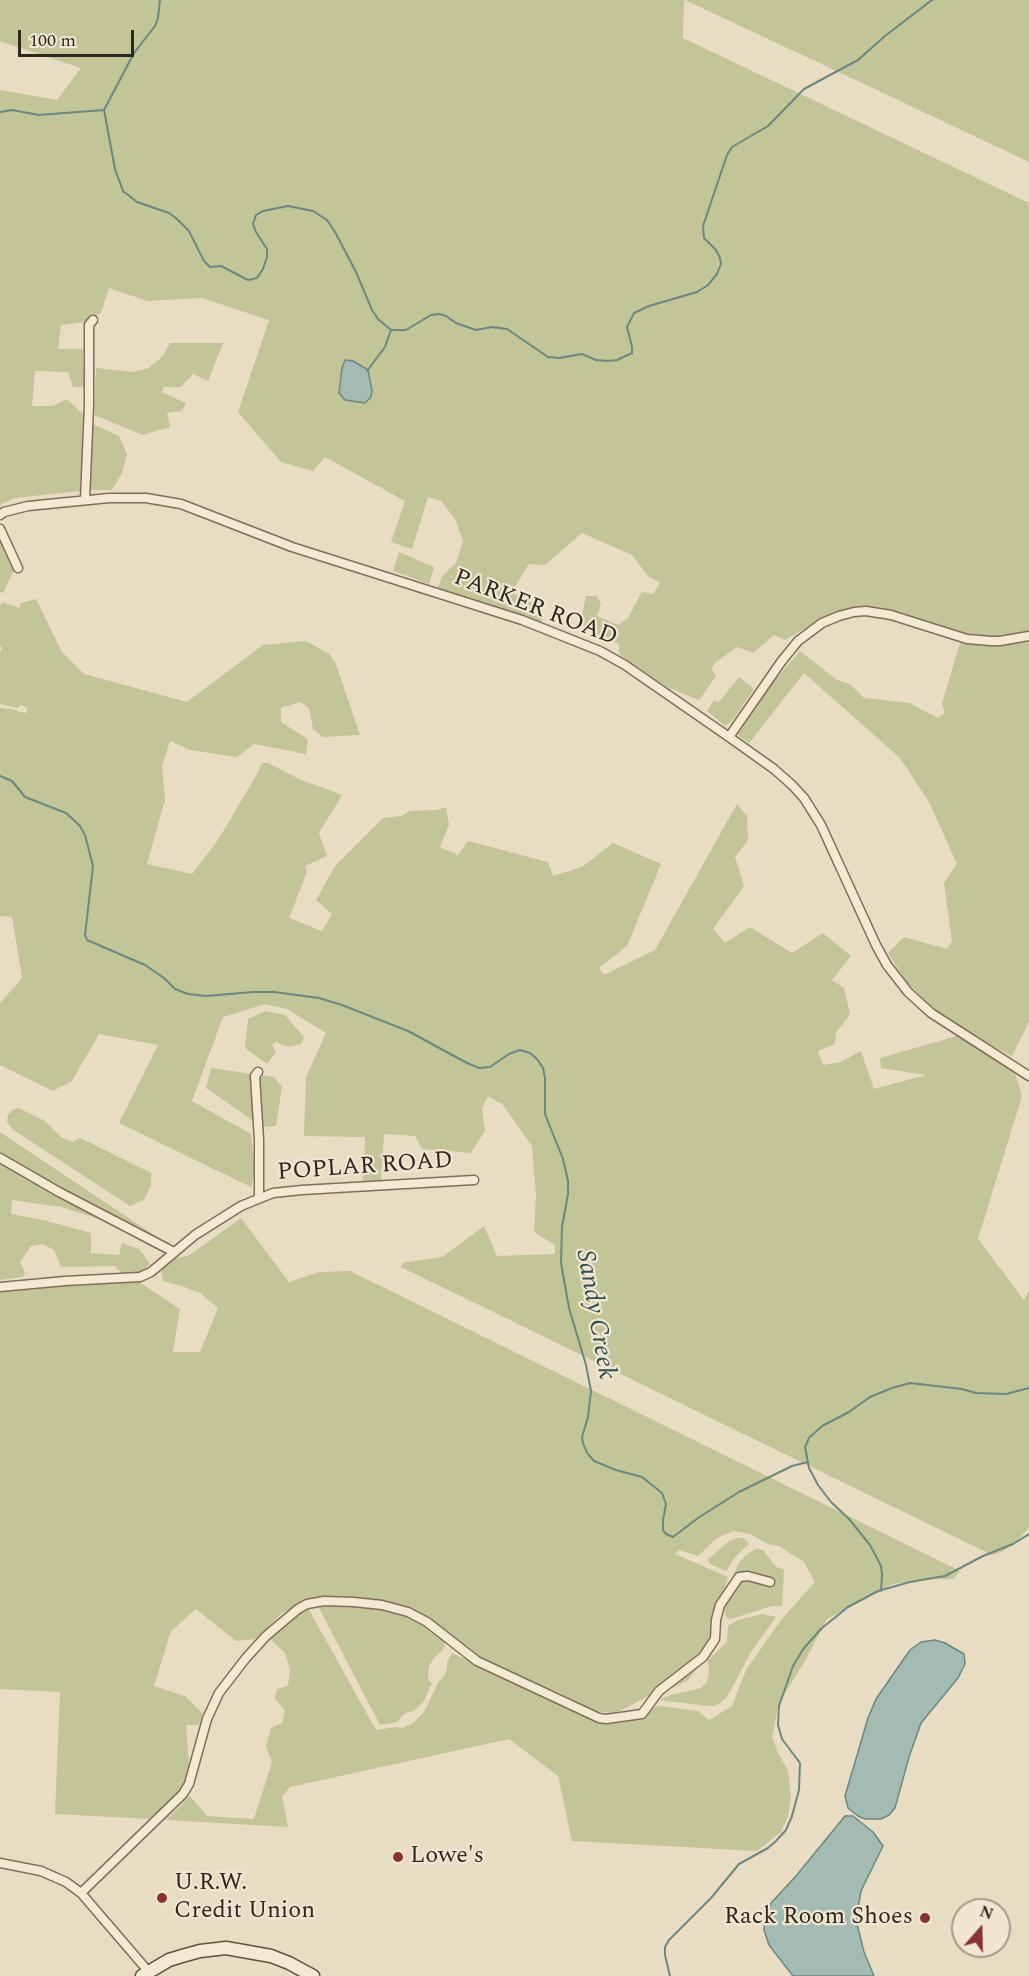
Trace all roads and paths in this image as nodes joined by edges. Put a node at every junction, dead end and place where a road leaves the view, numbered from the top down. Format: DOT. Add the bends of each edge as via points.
graph roads {
  1 [pos="93,320"];
  2 [pos="85,500"];
  3 [pos="0,515"];
  4 [pos="0,529"];
  5 [pos="18,568"];
  6 [pos="1029,636"];
  7 [pos="729,737"];
  8 [pos="258,1072"];
  9 [pos="1029,1076"];
  10 [pos="0,1158"];
  11 [pos="474,1180"];
  12 [pos="259,1197"];
  13 [pos="174,1252"];
  14 [pos="0,1287"];
  15 [pos="770,1582"];
  16 [pos="0,1863"];
  17 [pos="81,1893"];
  18 [pos="145,1973"];
  19 [pos="312,1976"];
  1 -- 2 [label="street" via="89,325"];
  2 -- 3 [label="street, PARKER ROAD" via="28,506"];
  2 -- 7 [label="street, PARKER ROAD" via="129,497 181,504 292,547 530,622 618,660"];
  4 -- 5 [label="street"];
  6 -- 7 [label="street" via="1000,642 967,639 866,611 822,622 798,641 781,662"];
  7 -- 9 [label="street, PARKER ROAD" via="774,769 812,810 876,945 908,992 931,1013"];
  8 -- 12 [label="street" via="255,1076"];
  10 -- 13 [label="street"];
  11 -- 12 [label="street, POPLAR ROAD" via="302,1190"];
  12 -- 13 [label="street, POPLAR ROAD"];
  13 -- 14 [label="street, POPLAR ROAD" via="151,1272 137,1278"];
  15 -- 17 [label="street" via="739,1577 720,1605 715,1639 703,1657 660,1690 642,1713 606,1719 477,1661 408,1611 354,1602 307,1604 266,1636 219,1693 183,1794"];
  16 -- 17 [label="street" via="53,1875"];
  17 -- 18 [label="street"];
  18 -- 19 [label="street" via="182,1956 226,1948 271,1956"];
}
